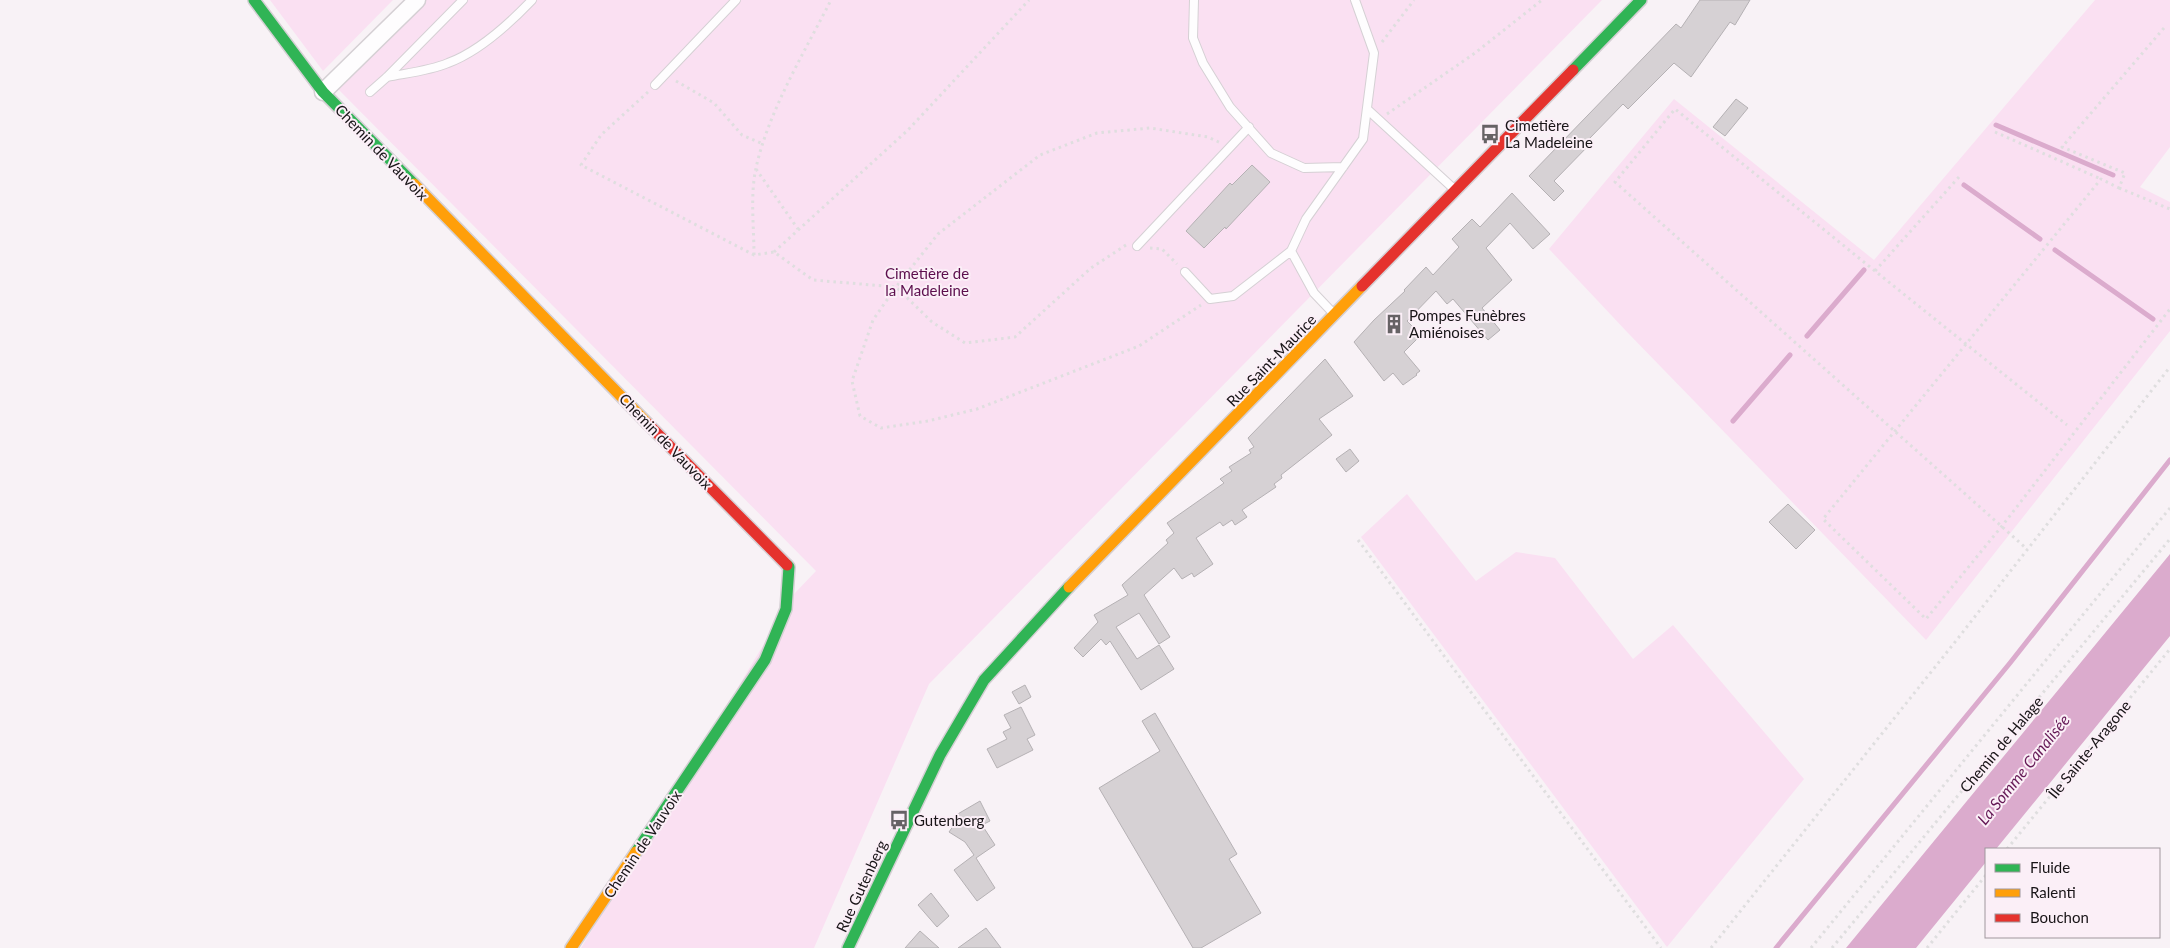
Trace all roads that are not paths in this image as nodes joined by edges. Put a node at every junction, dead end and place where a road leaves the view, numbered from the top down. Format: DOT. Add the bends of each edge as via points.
graph roads {
  1 [pos="254,0"];
  2 [pos="417,0"];
  3 [pos="463,0"];
  4 [pos="532,0"];
  5 [pos="736,0"];
  6 [pos="1194,0"];
  7 [pos="1355,0"];
  8 [pos="1641,0"];
  9 [pos="387,77"];
  10 [pos="655,85"];
  11 [pos="323,92"];
  12 [pos="370,92"];
  13 [pos="1367,109"];
  14 [pos="1249,127"];
  15 [pos="1343,167"];
  16 [pos="1456,191"];
  17 [pos="1137,246"];
  18 [pos="1292,251"];
  19 [pos="1185,272"];
  20 [pos="1336,315"];
  21 [pos="940,755"];
  22 [pos="571,948"];
  23 [pos="848,948"];
  1 -- 11 [label="street"];
  2 -- 11 [label="street, Chemin de Vauvoix"];
  3 -- 9 [label="lane"];
  4 -- 9 [label="lane" via="506,26 448,63"];
  5 -- 10 [label="lane"];
  6 -- 14 [label="lane" via="1193,38 1203,63 1230,107"];
  7 -- 13 [label="lane" via="1374,53"];
  8 -- 16 [label="street, Rue Saint-Maurice"];
  9 -- 12 [label="lane"];
  11 -- 22 [label="street, Chemin de Vauvoix" via="789,567 786,609 766,660"];
  13 -- 15 [label="lane" via="1363,139"];
  13 -- 16 [label="lane"];
  14 -- 15 [label="lane" via="1271,153 1304,168"];
  14 -- 17 [label="lane"];
  15 -- 18 [label="lane" via="1306,219"];
  16 -- 20 [label="street, Rue Saint-Maurice"];
  18 -- 19 [label="lane" via="1233,296 1210,299"];
  18 -- 20 [label="lane" via="1314,292"];
  20 -- 21 [label="street, Rue Saint-Maurice" via="1052,605 984,680"];
  21 -- 23 [label="street, Rue Gutenberg"];
}
